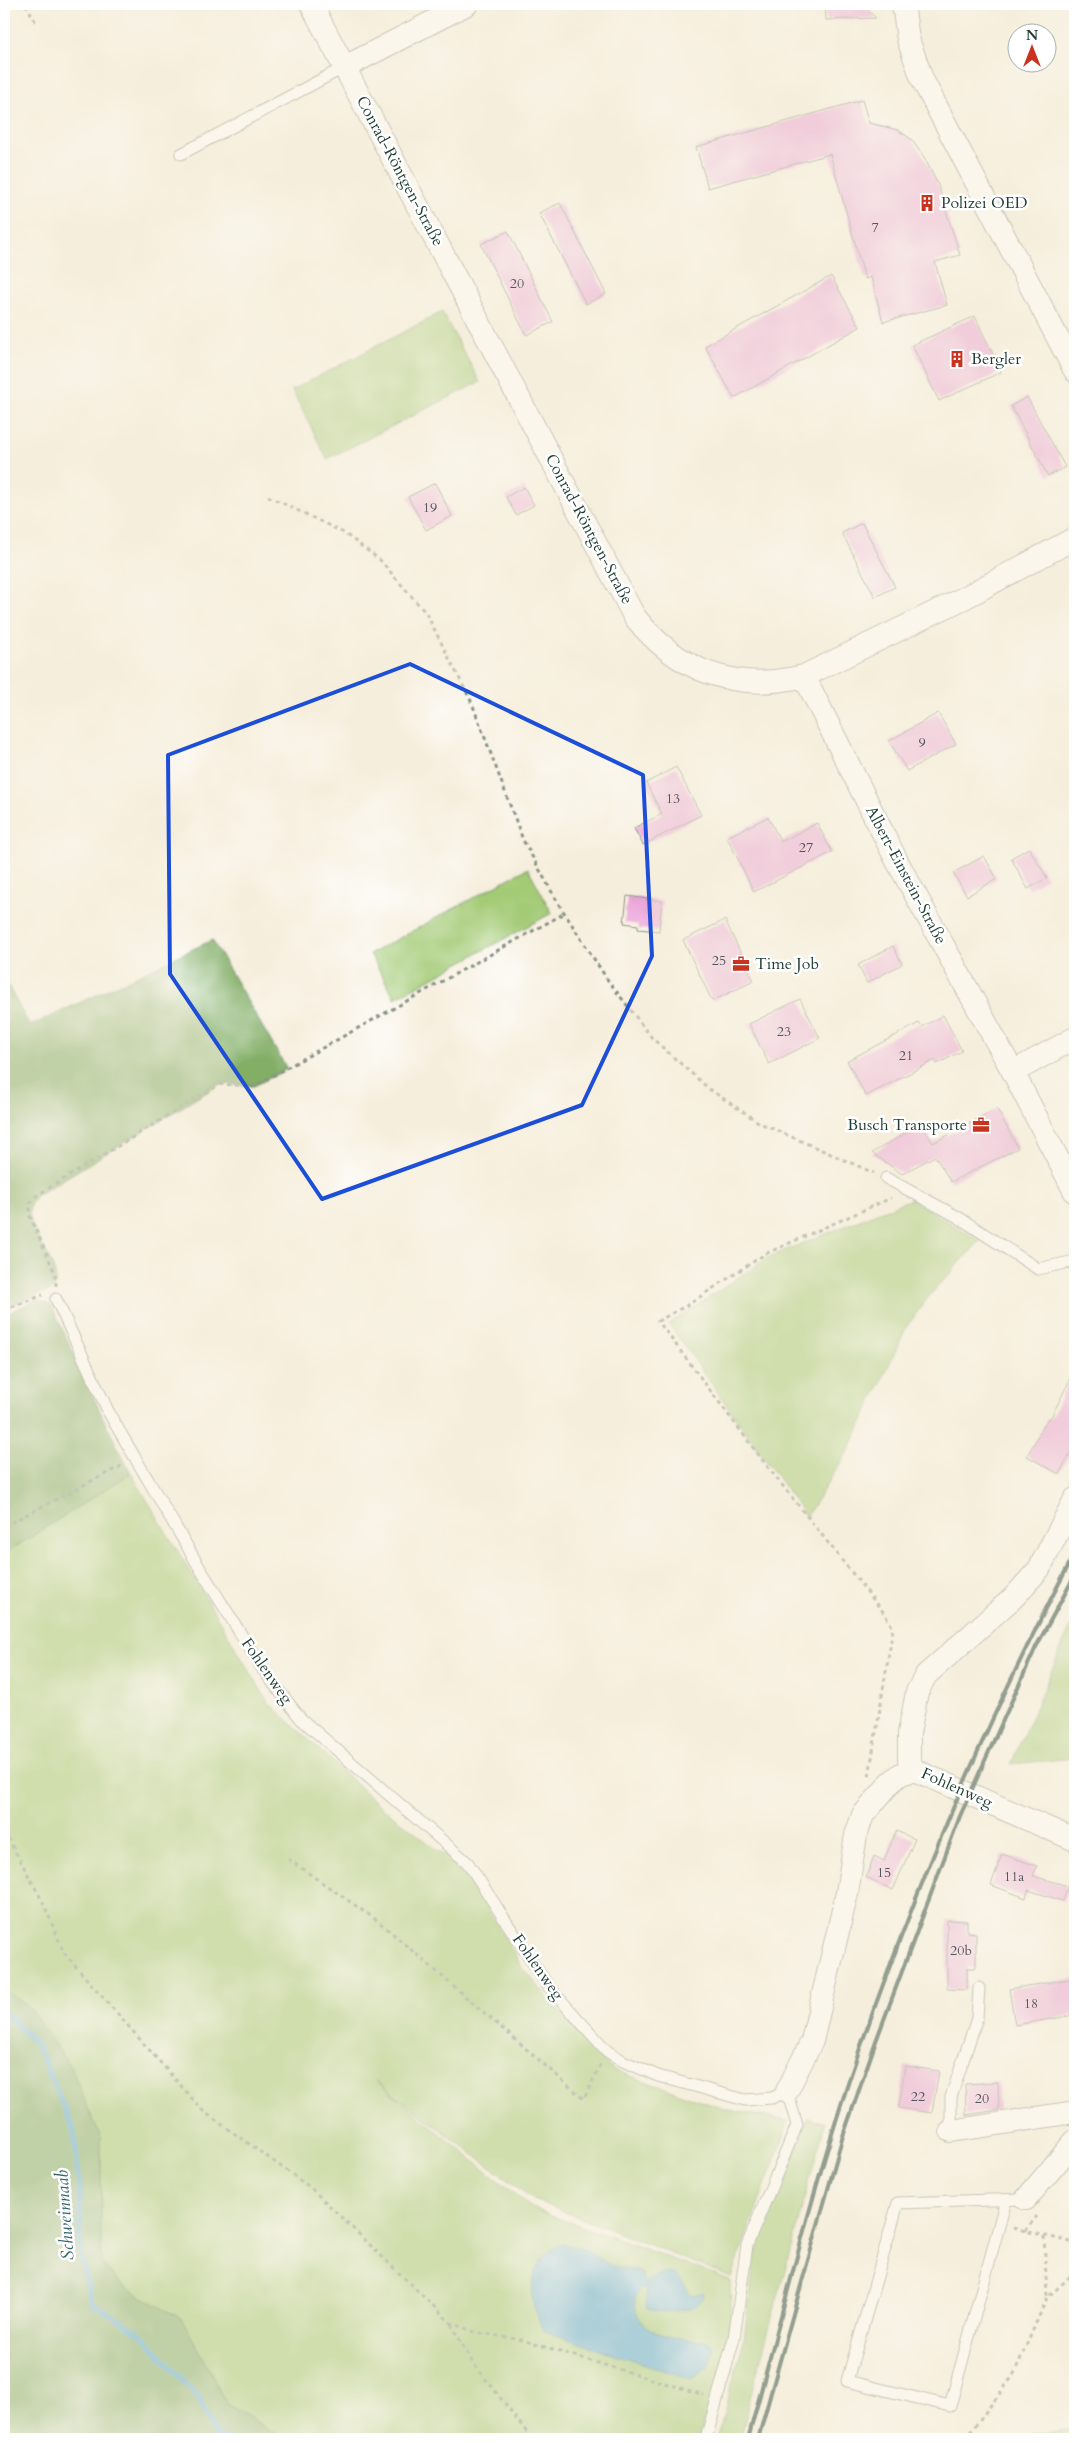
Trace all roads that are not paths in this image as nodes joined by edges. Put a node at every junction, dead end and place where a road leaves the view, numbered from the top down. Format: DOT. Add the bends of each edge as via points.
graph roads {
  1 [pos="311,4"];
  2 [pos="466,4"];
  3 [pos="903,4"];
  4 [pos="345,68"];
  5 [pos="181,154"];
  6 [pos="1075,371"];
  7 [pos="1075,538"];
  8 [pos="804,676"];
  9 [pos="1075,1038"];
  10 [pos="1013,1072"];
  11 [pos="886,1178"];
  12 [pos="1075,1192"];
  13 [pos="1075,1261"];
  14 [pos="56,1299"];
  15 [pos="1075,1498"];
  16 [pos="914,1770"];
  17 [pos="1075,1840"];
  18 [pos="979,1988"];
  19 [pos="787,2091"];
  20 [pos="1075,2112"];
  21 [pos="951,2131"];
  22 [pos="1075,2141"];
  23 [pos="1016,2199"];
  24 [pos="706,2439"];
  1 -- 4 [label="street, Conrad-Röntgen-Straße"];
  2 -- 4 [label="street"];
  3 -- 6 [label="street" via="908,39 922,79"];
  4 -- 5 [label="lane"];
  4 -- 8 [label="street, Conrad-Röntgen-Straße" via="634,616 671,654 713,675 759,682 780,682"];
  7 -- 8 [label="street, Conrad-Röntgen-Straße" via="966,597"];
  8 -- 10 [label="street, Albert-Einstein-Straße" via="898,863"];
  9 -- 10 [label="street"];
  10 -- 12 [label="street, Albert-Einstein-Straße"];
  11 -- 13 [label="lane" via="958,1217 1038,1269"];
  14 -- 19 [label="lane, Fohlenweg" via="110,1415 264,1671 301,1719 468,1863 548,1986 607,2051 658,2076 745,2100 772,2098"];
  15 -- 16 [label="street" via="1039,1569 1014,1597 926,1675 917,1692 909,1732 909,1760"];
  16 -- 17 [label="street, Fohlenweg"];
  16 -- 19 [label="street, Fohlenweg" via="891,1782 863,1814 812,2041"];
  18 -- 21 [label="lane" via="977,2018 951,2097"];
  19 -- 24 [label="lane" via="797,2124 747,2245 734,2338"];
  20 -- 21 [label="street"];
  22 -- 23 [label="street"];
  23 -- 23 [label="lane" via="898,2203 847,2381 950,2406 1000,2225"];
}
